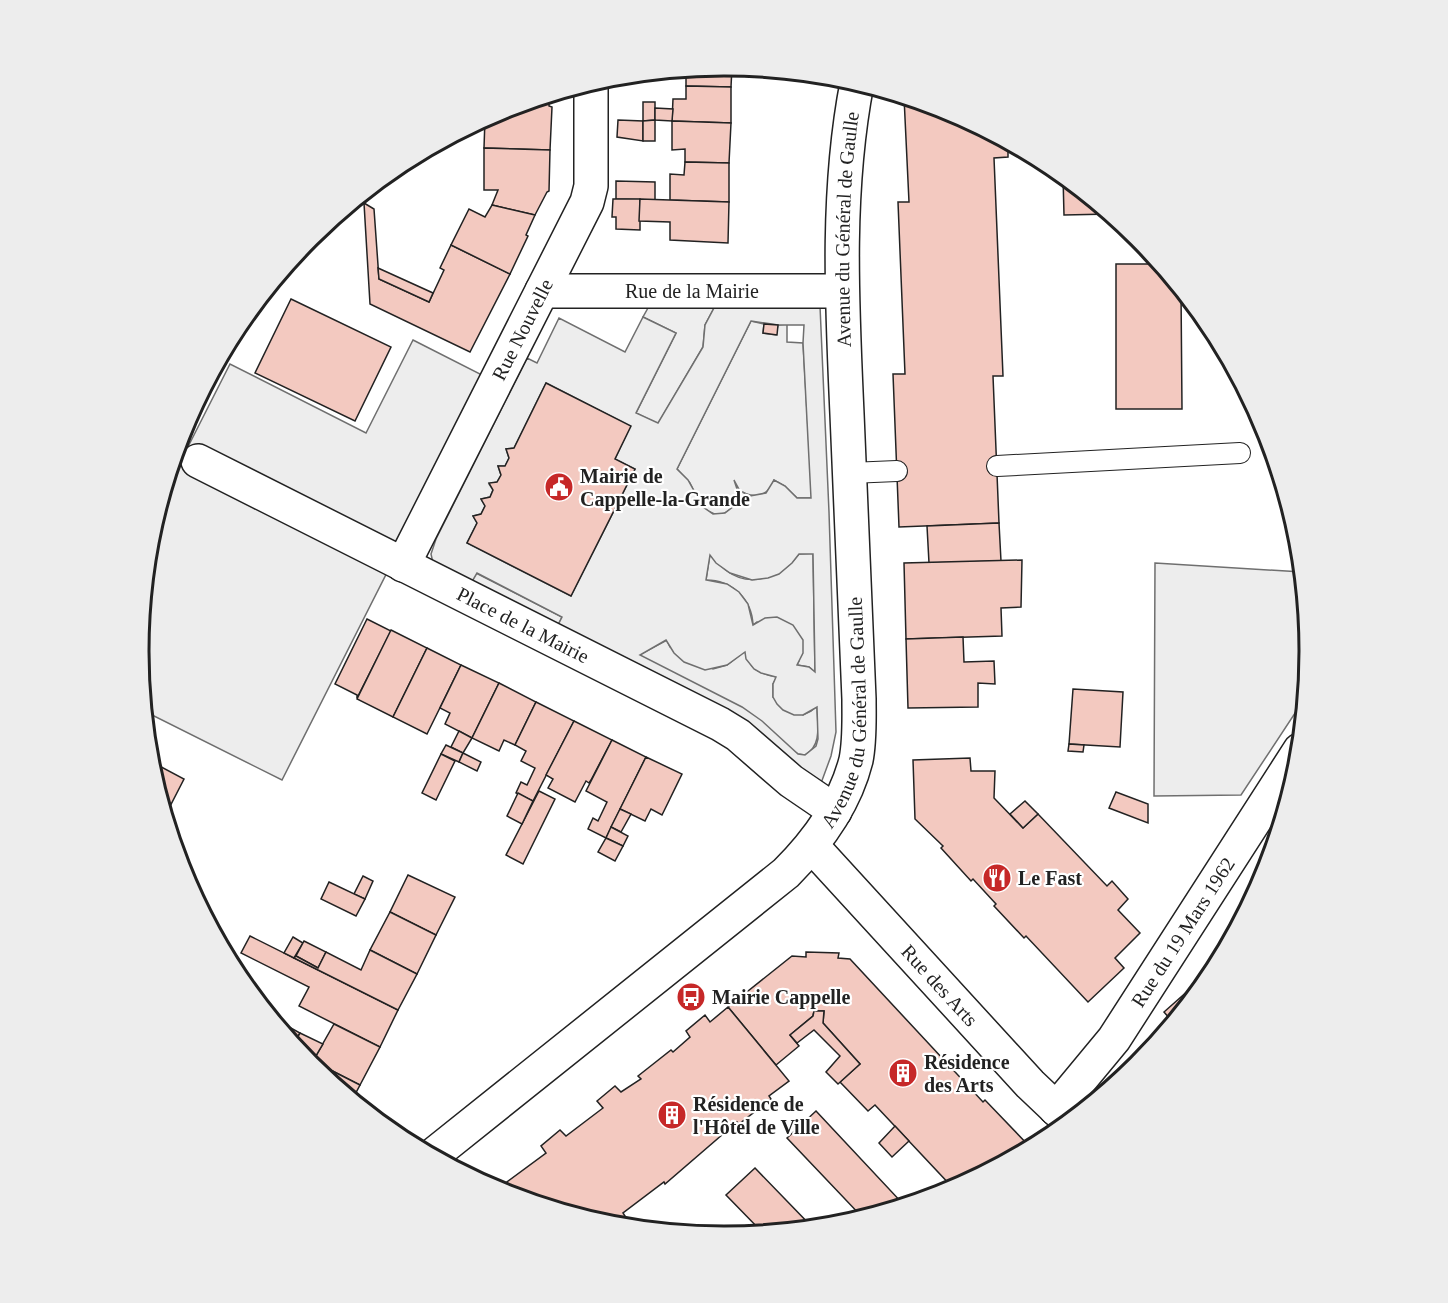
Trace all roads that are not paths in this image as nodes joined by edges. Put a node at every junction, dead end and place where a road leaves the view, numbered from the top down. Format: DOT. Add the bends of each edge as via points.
graph roads {
  1 [pos="855,92"];
  2 [pos="591,93"];
  3 [pos="542,291"];
  4 [pos="842,291"];
  5 [pos="1240,453"];
  6 [pos="198,462"];
  7 [pos="997,466"];
  8 [pos="897,471"];
  9 [pos="850,473"];
  10 [pos="403,565"];
  11 [pos="1286,772"];
  12 [pos="835,812"];
  13 [pos="812,846"];
  14 [pos="1063,1115"];
  15 [pos="439,1151"];
  1 -- 4 [label="street, Avenue du Général de Gaulle" via="843,200"];
  2 -- 3 [label="street, Rue Nouvelle" via="591,186 587,202"];
  3 -- 4 [label="street, Rue de la Mairie"];
  3 -- 10 [label="street, Rue Nouvelle"];
  4 -- 9 [label="street, Avenue du Général de Gaulle"];
  5 -- 7 [label="lane"];
  6 -- 10 [label="street, Place de la Mairie"];
  8 -- 9 [label="lane"];
  9 -- 12 [label="street, Avenue du Général de Gaulle" via="858,741 855,761"];
  10 -- 12 [label="street, Place de la Mairie" via="720,724"];
  11 -- 14 [label="street, Rue du 19 Mars 1962"];
  12 -- 13 [label="street, Avenue du Général de Gaulle"];
  13 -- 14 [label="street, Rue des Arts"];
  13 -- 15 [label="street, Avenue du Général de Gaulle" via="786,873"];
}
